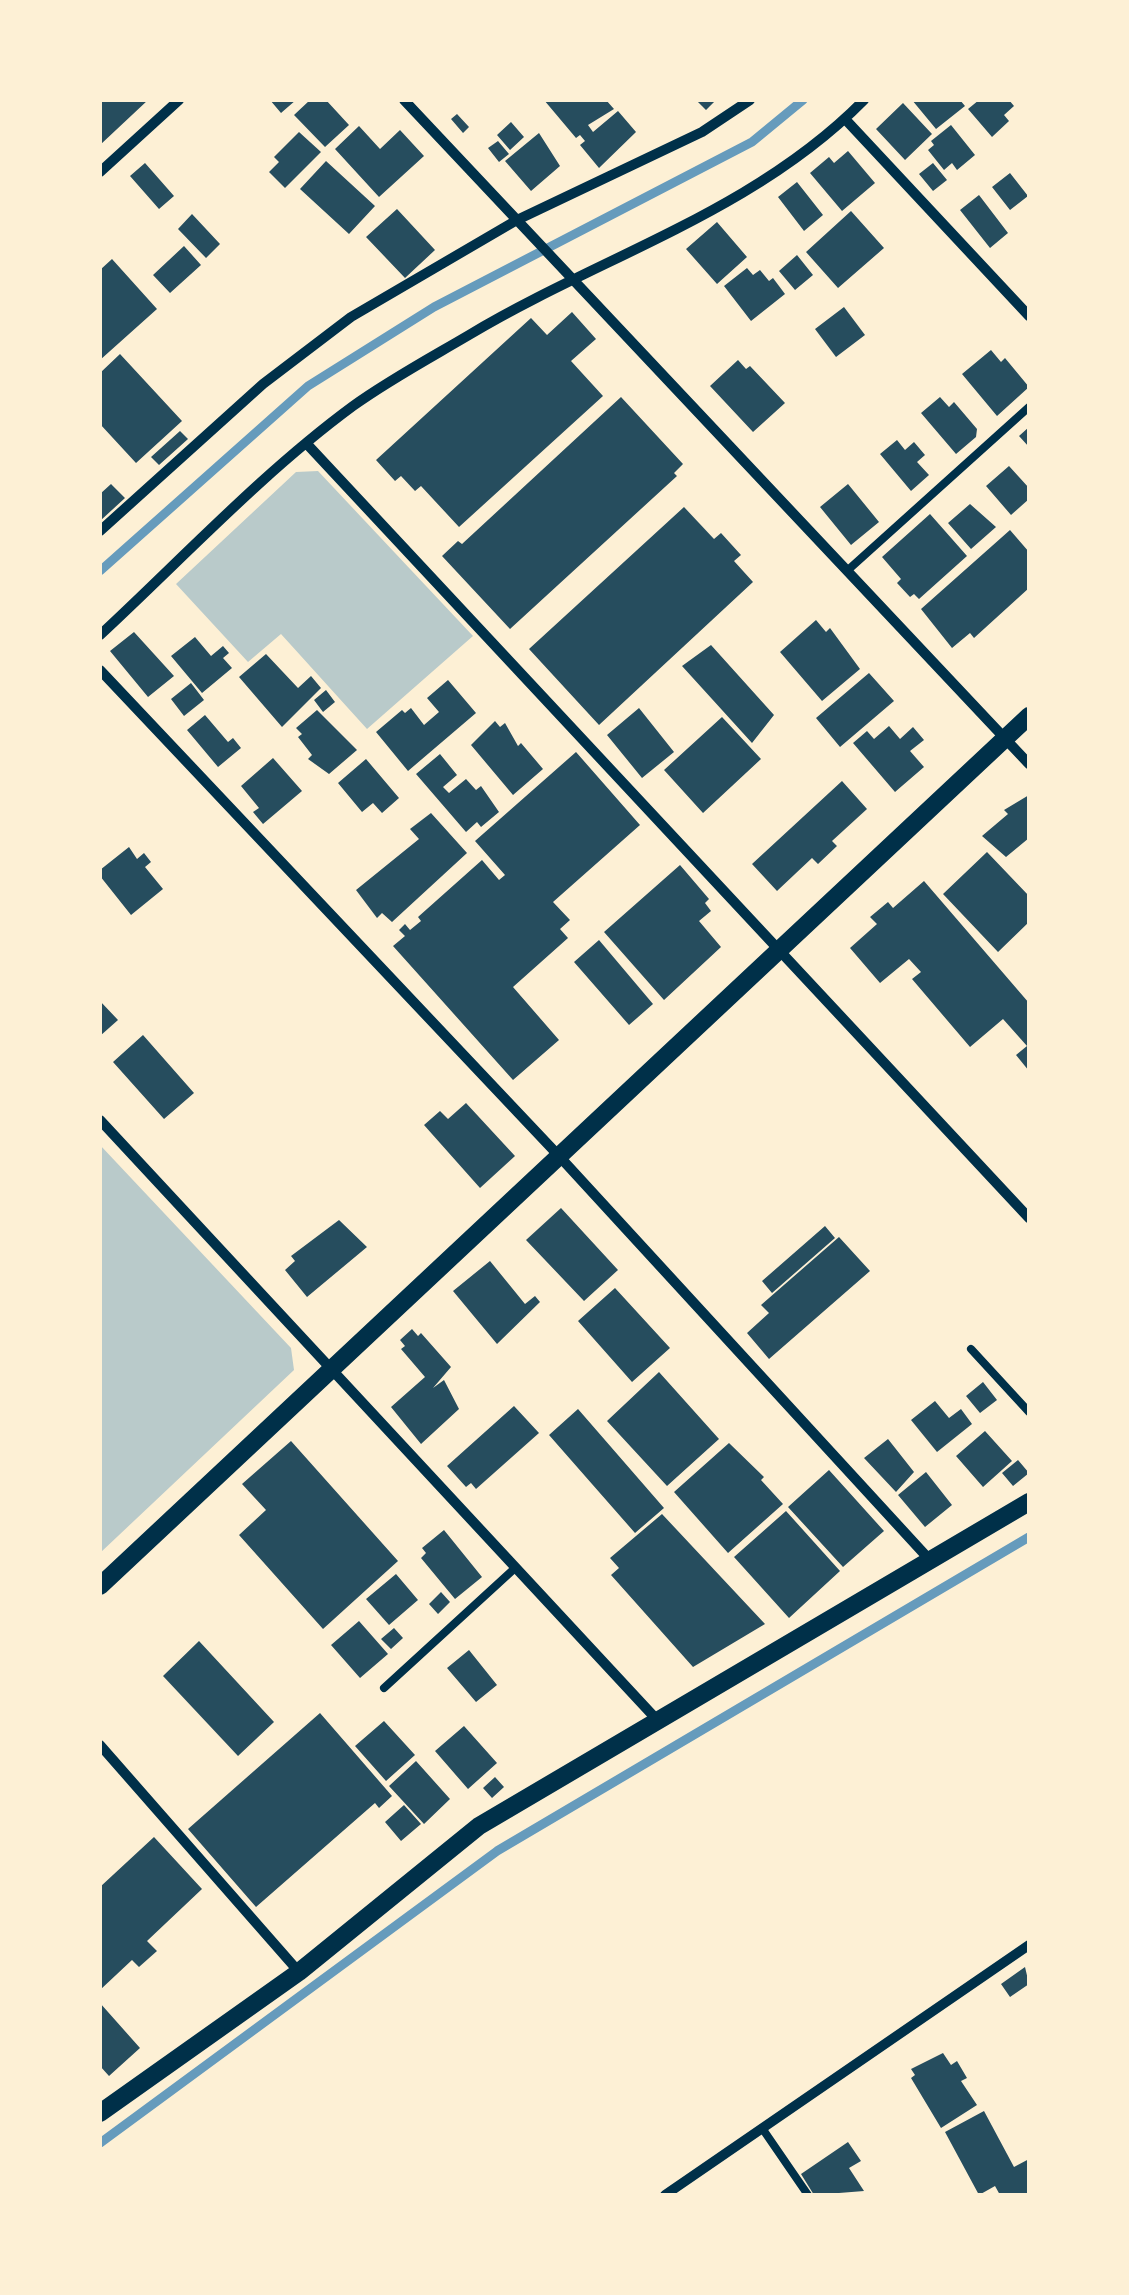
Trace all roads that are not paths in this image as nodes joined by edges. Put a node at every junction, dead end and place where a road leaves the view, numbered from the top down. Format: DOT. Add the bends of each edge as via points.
graph roads {
  1 [pos="178,100"];
  2 [pos="404,100"];
  3 [pos="750,100"];
  4 [pos="864,100"];
  5 [pos="845,119"];
  6 [pos="100,172"];
  7 [pos="518,220"];
  8 [pos="575,282"];
  9 [pos="1029,316"];
  10 [pos="1029,407"];
  11 [pos="306,443"];
  12 [pos="100,531"];
  13 [pos="848,570"];
  14 [pos="100,635"];
  15 [pos="100,670"];
  16 [pos="1029,716"];
  17 [pos="1006,738"];
  18 [pos="1029,764"];
  19 [pos="781,950"];
  20 [pos="100,1120"];
  21 [pos="559,1156"];
  22 [pos="1029,1218"];
  23 [pos="971,1349"];
  24 [pos="334,1368"];
  25 [pos="1029,1412"];
  26 [pos="1029,1502"];
  27 [pos="928,1558"];
  28 [pos="514,1569"];
  29 [pos="100,1586"];
  30 [pos="384,1688"];
  31 [pos="660,1723"];
  32 [pos="100,1746"];
  33 [pos="1029,1945"];
  34 [pos="299,1972"];
  35 [pos="100,2114"];
  36 [pos="762,2128"];
  37 [pos="665,2195"];
  38 [pos="808,2195"];
  1 -- 6 [label="street"];
  2 -- 7 [label="street"];
  3 -- 7 [label="street" via="702,132"];
  4 -- 5 [label="street"];
  5 -- 8 [label="street" via="744,194"];
  5 -- 9 [label="street"];
  7 -- 8 [label="street"];
  7 -- 12 [label="street" via="351,317 263,384"];
  8 -- 11 [label="street" via="474,332"];
  8 -- 13 [label="street"];
  10 -- 13 [label="lane"];
  11 -- 14 [label="street"];
  11 -- 19 [label="street"];
  13 -- 17 [label="street"];
  15 -- 21 [label="street"];
  16 -- 17 [label="street"];
  17 -- 18 [label="street"];
  17 -- 19 [label="street"];
  19 -- 21 [label="street"];
  19 -- 22 [label="street"];
  20 -- 24 [label="street"];
  21 -- 24 [label="street"];
  21 -- 27 [label="street"];
  23 -- 25 [label="lane"];
  24 -- 28 [label="street"];
  24 -- 29 [label="street"];
  26 -- 27 [label="street"];
  27 -- 31 [label="street"];
  28 -- 30 [label="lane"];
  28 -- 31 [label="street"];
  31 -- 34 [label="street" via="479,1826"];
  32 -- 34 [label="street"];
  33 -- 36 [label="street"];
  34 -- 35 [label="street"];
  36 -- 37 [label="street"];
  36 -- 38 [label="lane"];
}
